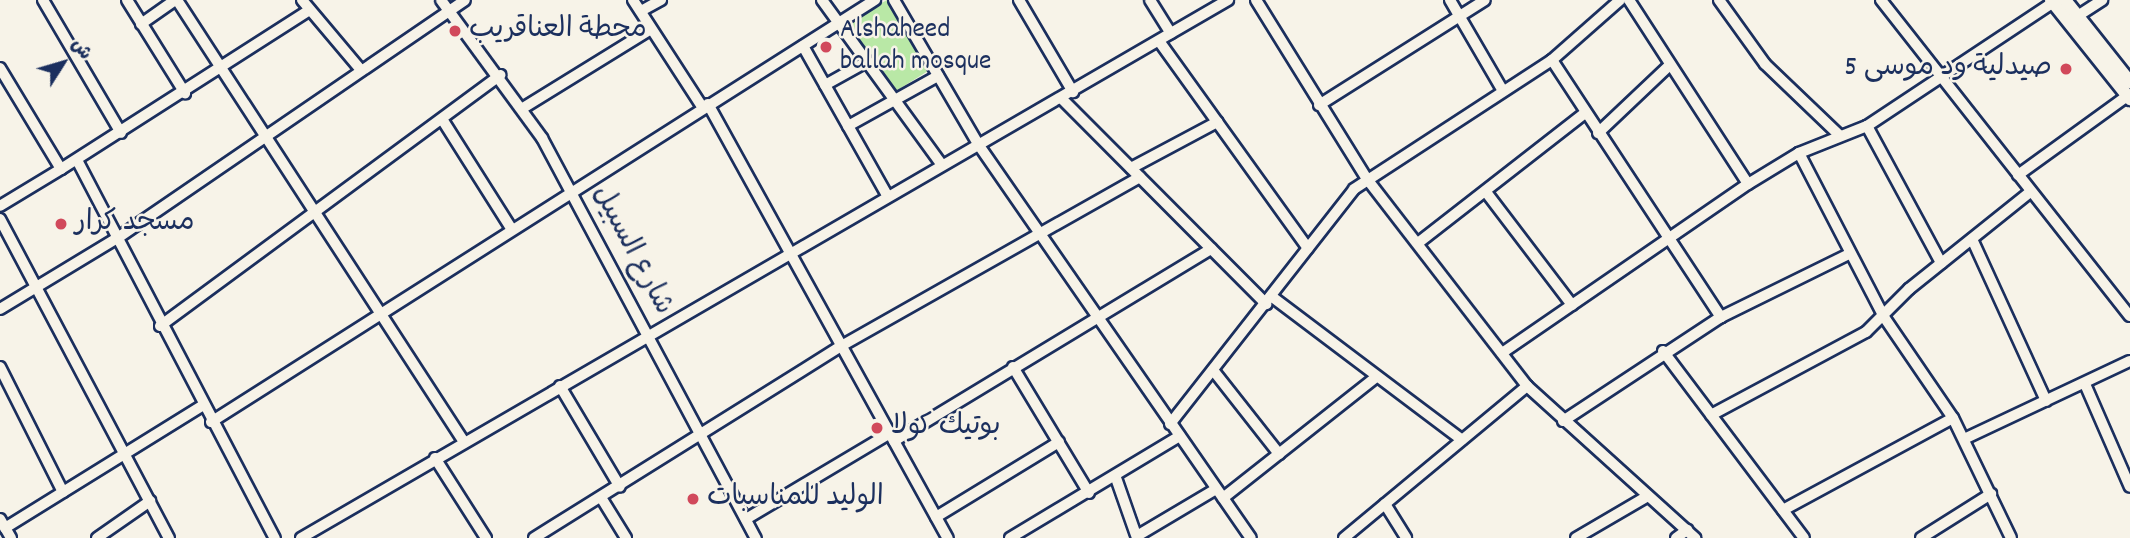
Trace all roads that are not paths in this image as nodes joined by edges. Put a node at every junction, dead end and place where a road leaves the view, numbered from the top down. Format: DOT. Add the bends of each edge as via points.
graph roads {
  1 [pos="43,0"];
  2 [pos="127,0"];
  3 [pos="176,0"];
  4 [pos="302,0"];
  5 [pos="441,0"];
  6 [pos="465,0"];
  7 [pos="633,0"];
  8 [pos="661,0"];
  9 [pos="822,0"];
  10 [pos="875,0"];
  11 [pos="894,0"];
  12 [pos="1019,0"];
  13 [pos="1150,0"];
  14 [pos="1228,0"];
  15 [pos="1256,0"];
  16 [pos="1450,0"];
  17 [pos="1485,0"];
  18 [pos="1619,0"];
  19 [pos="1629,0"];
  20 [pos="1719,0"];
  21 [pos="1881,0"];
  22 [pos="2102,0"];
  23 [pos="2056,1"];
  24 [pos="310,10"];
  25 [pos="450,11"];
  26 [pos="640,12"];
  27 [pos="1459,16"];
  28 [pos="2073,19"];
  29 [pos="840,21"];
  30 [pos="141,24"];
  31 [pos="651,29"];
  32 [pos="1171,33"];
  33 [pos="1159,41"];
  34 [pos="803,46"];
  35 [pos="1552,60"];
  36 [pos="868,61"];
  37 [pos="1670,65"];
  38 [pos="0,68"];
  39 [pos="222,69"];
  40 [pos="361,70"];
  41 [pos="500,75"];
  42 [pos="938,76"];
  43 [pos="1942,79"];
  44 [pos="825,85"];
  45 [pos="1503,91"];
  46 [pos="1073,92"];
  47 [pos="2129,92"];
  48 [pos="185,93"];
  49 [pos="1061,98"];
  50 [pos="896,100"];
  51 [pos="1319,105"];
  52 [pos="705,106"];
  53 [pos="523,108"];
  54 [pos="1585,113"];
  55 [pos="442,119"];
  56 [pos="1217,122"];
  57 [pos="848,126"];
  58 [pos="1867,126"];
  59 [pos="121,133"];
  60 [pos="1598,133"];
  61 [pos="265,135"];
  62 [pos="1840,136"];
  63 [pos="978,144"];
  64 [pos="1800,153"];
  65 [pos="77,160"];
  66 [pos="942,165"];
  67 [pos="1131,168"];
  68 [pos="61,169"];
  69 [pos="2018,175"];
  70 [pos="1140,177"];
  71 [pos="1367,179"];
  72 [pos="1748,184"];
  73 [pos="573,191"];
  74 [pos="1486,192"];
  75 [pos="2030,192"];
  76 [pos="888,197"];
  77 [pos="0,206"];
  78 [pos="315,212"];
  79 [pos="0,219"];
  80 [pos="511,228"];
  81 [pos="1040,230"];
  82 [pos="119,237"];
  83 [pos="1668,239"];
  84 [pos="1972,239"];
  85 [pos="1418,243"];
  86 [pos="1308,248"];
  87 [pos="1211,249"];
  88 [pos="792,254"];
  89 [pos="1849,254"];
  90 [pos="1941,263"];
  91 [pos="38,286"];
  92 [pos="1268,300"];
  93 [pos="1572,305"];
  94 [pos="0,309"];
  95 [pos="382,313"];
  96 [pos="2130,316"];
  97 [pos="1720,317"];
  98 [pos="1884,317"];
  99 [pos="1097,318"];
  100 [pos="160,326"];
  101 [pos="650,336"];
  102 [pos="843,345"];
  103 [pos="1663,351"];
  104 [pos="1502,354"];
  105 [pos="2130,361"];
  106 [pos="0,367"];
  107 [pos="1013,367"];
  108 [pos="1213,370"];
  109 [pos="1376,377"];
  110 [pos="2085,384"];
  111 [pos="560,386"];
  112 [pos="1527,386"];
  113 [pos="2046,401"];
  114 [pos="202,406"];
  115 [pos="1711,415"];
  116 [pos="1954,418"];
  117 [pos="1563,421"];
  118 [pos="211,422"];
  119 [pos="1170,424"];
  120 [pos="1180,436"];
  121 [pos="702,437"];
  122 [pos="892,437"];
  123 [pos="1964,439"];
  124 [pos="1462,440"];
  125 [pos="464,442"];
  126 [pos="1059,442"];
  127 [pos="126,454"];
  128 [pos="1279,454"];
  129 [pos="435,458"];
  130 [pos="1116,478"];
  131 [pos="620,487"];
  132 [pos="2130,487"];
  133 [pos="1216,489"];
  134 [pos="63,492"];
  135 [pos="1089,493"];
  136 [pos="1992,494"];
  137 [pos="1648,496"];
  138 [pos="1223,498"];
  139 [pos="602,499"];
  140 [pos="150,501"];
  141 [pos="1385,504"];
  142 [pos="1783,510"];
  143 [pos="936,517"];
  144 [pos="746,519"];
  145 [pos="5,528"];
  146 [pos="1687,530"];
  147 [pos="946,537"];
  148 [pos="1137,537"];
  149 [pos="97,538"];
  150 [pos="169,538"];
  151 [pos="275,538"];
  152 [pos="301,538"];
  153 [pos="486,538"];
  154 [pos="534,538"];
  155 [pos="626,538"];
  156 [pos="756,538"];
  157 [pos="1010,538"];
  158 [pos="1251,538"];
  159 [pos="1344,538"];
  160 [pos="1406,538"];
  161 [pos="1576,538"];
  162 [pos="1676,538"];
  163 [pos="1695,538"];
  164 [pos="1804,538"];
  165 [pos="1921,538"];
  166 [pos="2011,538"];
  1 -- 59 [label="street"];
  2 -- 30 [label="street"];
  3 -- 30 [label="street"];
  3 -- 39 [label="street"];
  4 -- 24 [label="street"];
  5 -- 25 [label="street, شارع السبيل"];
  6 -- 25 [label="street"];
  7 -- 26 [label="street"];
  8 -- 26 [label="street"];
  9 -- 29 [label="street"];
  10 -- 29 [label="street"];
  11 -- 42 [label="street"];
  12 -- 46 [label="street"];
  13 -- 32 [label="street"];
  14 -- 32 [label="street"];
  15 -- 51 [label="street"];
  16 -- 27 [label="street"];
  17 -- 27 [label="street"];
  18 -- 35 [label="street"];
  19 -- 37 [label="street"];
  20 -- 62 [label="street" via="1765,64"];
  21 -- 43 [label="street"];
  22 -- 28 [label="street"];
  23 -- 28 [label="main road"];
  23 -- 43 [label="street"];
  24 -- 39 [label="street"];
  24 -- 40 [label="street"];
  25 -- 40 [label="street"];
  25 -- 41 [label="street, شارع السبيل"];
  26 -- 31 [label="street"];
  27 -- 45 [label="street"];
  27 -- 51 [label="street"];
  28 -- 47 [label="main road"];
  29 -- 34 [label="street"];
  29 -- 36 [label="street"];
  30 -- 48 [label="street"];
  31 -- 52 [label="street"];
  31 -- 53 [label="street"];
  32 -- 33 [label="street"];
  33 -- 46 [label="street"];
  33 -- 56 [label="street"];
  34 -- 44 [label="street"];
  34 -- 52 [label="street"];
  35 -- 45 [label="street"];
  35 -- 54 [label="street"];
  36 -- 44 [label="street"];
  36 -- 50 [label="street"];
  37 -- 60 [label="street"];
  37 -- 72 [label="street"];
  38 -- 68 [label="street"];
  39 -- 48 [label="street"];
  39 -- 61 [label="street"];
  40 -- 61 [label="street"];
  41 -- 53 [label="street, شارع السبيل"];
  41 -- 55 [label="street"];
  42 -- 50 [label="street"];
  42 -- 63 [label="street"];
  43 -- 58 [label="street"];
  43 -- 69 [label="street"];
  44 -- 57 [label="street"];
  45 -- 71 [label="street"];
  46 -- 49 [label="street"];
  47 -- 69 [label="street"];
  48 -- 59 [label="street"];
  49 -- 63 [label="street"];
  49 -- 67 [label="street"];
  50 -- 57 [label="street"];
  50 -- 66 [label="street"];
  51 -- 71 [label="street"];
  52 -- 73 [label="street"];
  52 -- 88 [label="street"];
  53 -- 73 [label="street, شارع السبيل"];
  54 -- 60 [label="street"];
  54 -- 74 [label="street"];
  55 -- 78 [label="street"];
  55 -- 80 [label="street"];
  56 -- 67 [label="street"];
  56 -- 86 [label="street"];
  57 -- 76 [label="street"];
  58 -- 62 [label="street"];
  58 -- 90 [label="street"];
  59 -- 65 [label="street"];
  60 -- 83 [label="street"];
  61 -- 78 [label="street"];
  61 -- 82 [label="street"];
  62 -- 64 [label="street"];
  63 -- 66 [label="street"];
  63 -- 81 [label="street"];
  64 -- 72 [label="street"];
  64 -- 89 [label="street"];
  65 -- 68 [label="street"];
  65 -- 82 [label="street"];
  66 -- 76 [label="street"];
  67 -- 70 [label="street"];
  68 -- 77 [label="street"];
  69 -- 75 [label="street"];
  70 -- 81 [label="street"];
  70 -- 87 [label="street"];
  71 -- 85 [label="street"];
  71 -- 86 [label="street"];
  72 -- 83 [label="street"];
  73 -- 80 [label="street"];
  73 -- 101 [label="street, شارع السبيل"];
  74 -- 85 [label="street"];
  74 -- 93 [label="street"];
  75 -- 84 [label="street"];
  75 -- 96 [label="street"];
  76 -- 88 [label="street"];
  78 -- 95 [label="street"];
  78 -- 100 [label="street"];
  79 -- 91 [label="street"];
  80 -- 95 [label="street"];
  81 -- 99 [label="street"];
  81 -- 102 [label="street"];
  82 -- 91 [label="street"];
  82 -- 100 [label="street"];
  83 -- 93 [label="street"];
  83 -- 97 [label="street"];
  84 -- 90 [label="street"];
  84 -- 113 [label="street"];
  85 -- 104 [label="street"];
  86 -- 92 [label="street"];
  87 -- 92 [label="street"];
  87 -- 99 [label="street"];
  88 -- 101 [label="street"];
  88 -- 102 [label="street"];
  89 -- 97 [label="street"];
  89 -- 98 [label="street"];
  90 -- 98 [label="street"];
  91 -- 94 [label="street"];
  91 -- 127 [label="street"];
  92 -- 108 [label="street"];
  92 -- 109 [label="street"];
  93 -- 104 [label="street"];
  95 -- 118 [label="street"];
  95 -- 125 [label="street"];
  97 -- 103 [label="street"];
  98 -- 115 [label="street"];
  98 -- 116 [label="street"];
  99 -- 107 [label="street"];
  99 -- 119 [label="street"];
  100 -- 114 [label="street"];
  101 -- 111 [label="street"];
  101 -- 121 [label="street, شارع السبيل"];
  102 -- 121 [label="street"];
  102 -- 122 [label="street"];
  103 -- 115 [label="street"];
  103 -- 117 [label="street"];
  104 -- 112 [label="street"];
  105 -- 110 [label="street"];
  106 -- 134 [label="street"];
  107 -- 122 [label="street"];
  107 -- 126 [label="street"];
  108 -- 119 [label="street"];
  108 -- 128 [label="street"];
  109 -- 124 [label="street"];
  109 -- 128 [label="street"];
  110 -- 113 [label="street"];
  110 -- 132 [label="street"];
  111 -- 125 [label="street"];
  111 -- 131 [label="street"];
  112 -- 117 [label="street"];
  112 -- 124 [label="street"];
  113 -- 123 [label="street"];
  114 -- 118 [label="street"];
  114 -- 127 [label="street"];
  115 -- 142 [label="street"];
  116 -- 123 [label="street"];
  116 -- 142 [label="street"];
  117 -- 137 [label="street"];
  118 -- 151 [label="street"];
  119 -- 120 [label="street"];
  120 -- 130 [label="street"];
  120 -- 133 [label="street"];
  121 -- 131 [label="street"];
  121 -- 144 [label="street, شارع السبيل"];
  122 -- 143 [label="street"];
  122 -- 144 [label="street"];
  123 -- 136 [label="street"];
  124 -- 141 [label="street"];
  125 -- 129 [label="street"];
  126 -- 135 [label="street"];
  126 -- 143 [label="street"];
  127 -- 134 [label="street"];
  127 -- 140 [label="street"];
  128 -- 138 [label="street"];
  129 -- 152 [label="street"];
  129 -- 153 [label="street"];
  130 -- 135 [label="street"];
  130 -- 148 [label="street"];
  131 -- 139 [label="street"];
  133 -- 138 [label="street"];
  133 -- 148 [label="street"];
  134 -- 145 [label="street"];
  135 -- 157 [label="street"];
  136 -- 165 [label="street"];
  136 -- 166 [label="street"];
  137 -- 146 [label="street"];
  137 -- 161 [label="street"];
  138 -- 158 [label="street"];
  139 -- 154 [label="street"];
  139 -- 155 [label="street"];
  140 -- 149 [label="street"];
  140 -- 150 [label="street"];
  141 -- 159 [label="street"];
  141 -- 160 [label="street"];
  142 -- 164 [label="street"];
  143 -- 147 [label="street"];
  144 -- 156 [label="street, شارع السبيل"];
  146 -- 162 [label="street"];
  146 -- 163 [label="street"];
}
